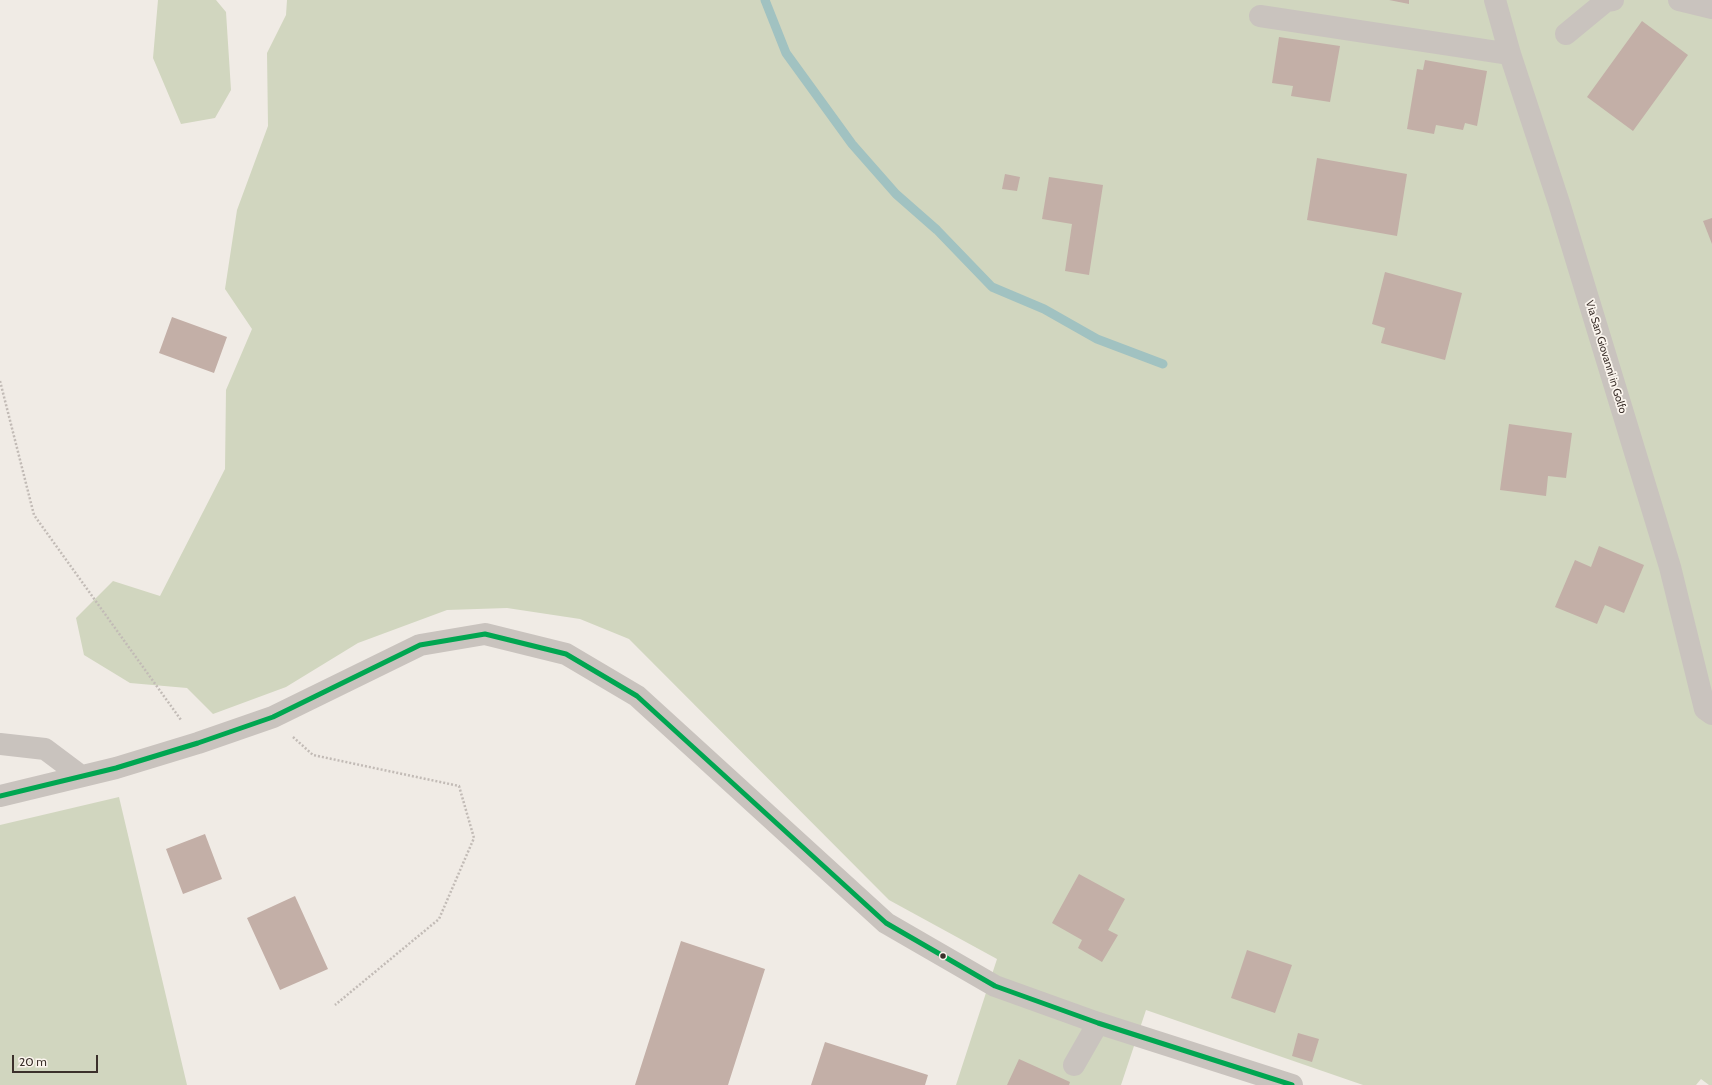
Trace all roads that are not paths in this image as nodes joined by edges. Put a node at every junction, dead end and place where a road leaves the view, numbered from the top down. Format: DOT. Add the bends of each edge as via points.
graph roads {
  1 [pos="1495,0"];
  2 [pos="1613,0"];
  3 [pos="1680,0"];
  4 [pos="1712,8"];
  5 [pos="1260,16"];
  6 [pos="1566,34"];
  7 [pos="1510,54"];
  8 [pos="1712,714"];
  9 [pos="0,744"];
  10 [pos="81,776"];
  11 [pos="0,796"];
  12 [pos="1098,1023"];
  13 [pos="1074,1065"];
  14 [pos="1292,1085"];
  1 -- 7 [label="street, Via San Giovanni in Golfo"];
  2 -- 6 [label="street" via="1606,1"];
  3 -- 4 [label="street"];
  5 -- 7 [label="street"];
  7 -- 8 [label="street, Via San Giovanni in Golfo" via="1559,203 1670,567 1705,709"];
  9 -- 10 [label="street" via="45,750"];
  10 -- 11 [label="street"];
  10 -- 12 [label="street" via="198,743 272,717 420,645 485,634 566,654 637,696 886,923 995,986"];
  12 -- 13 [label="street"];
  12 -- 14 [label="street"];
}
